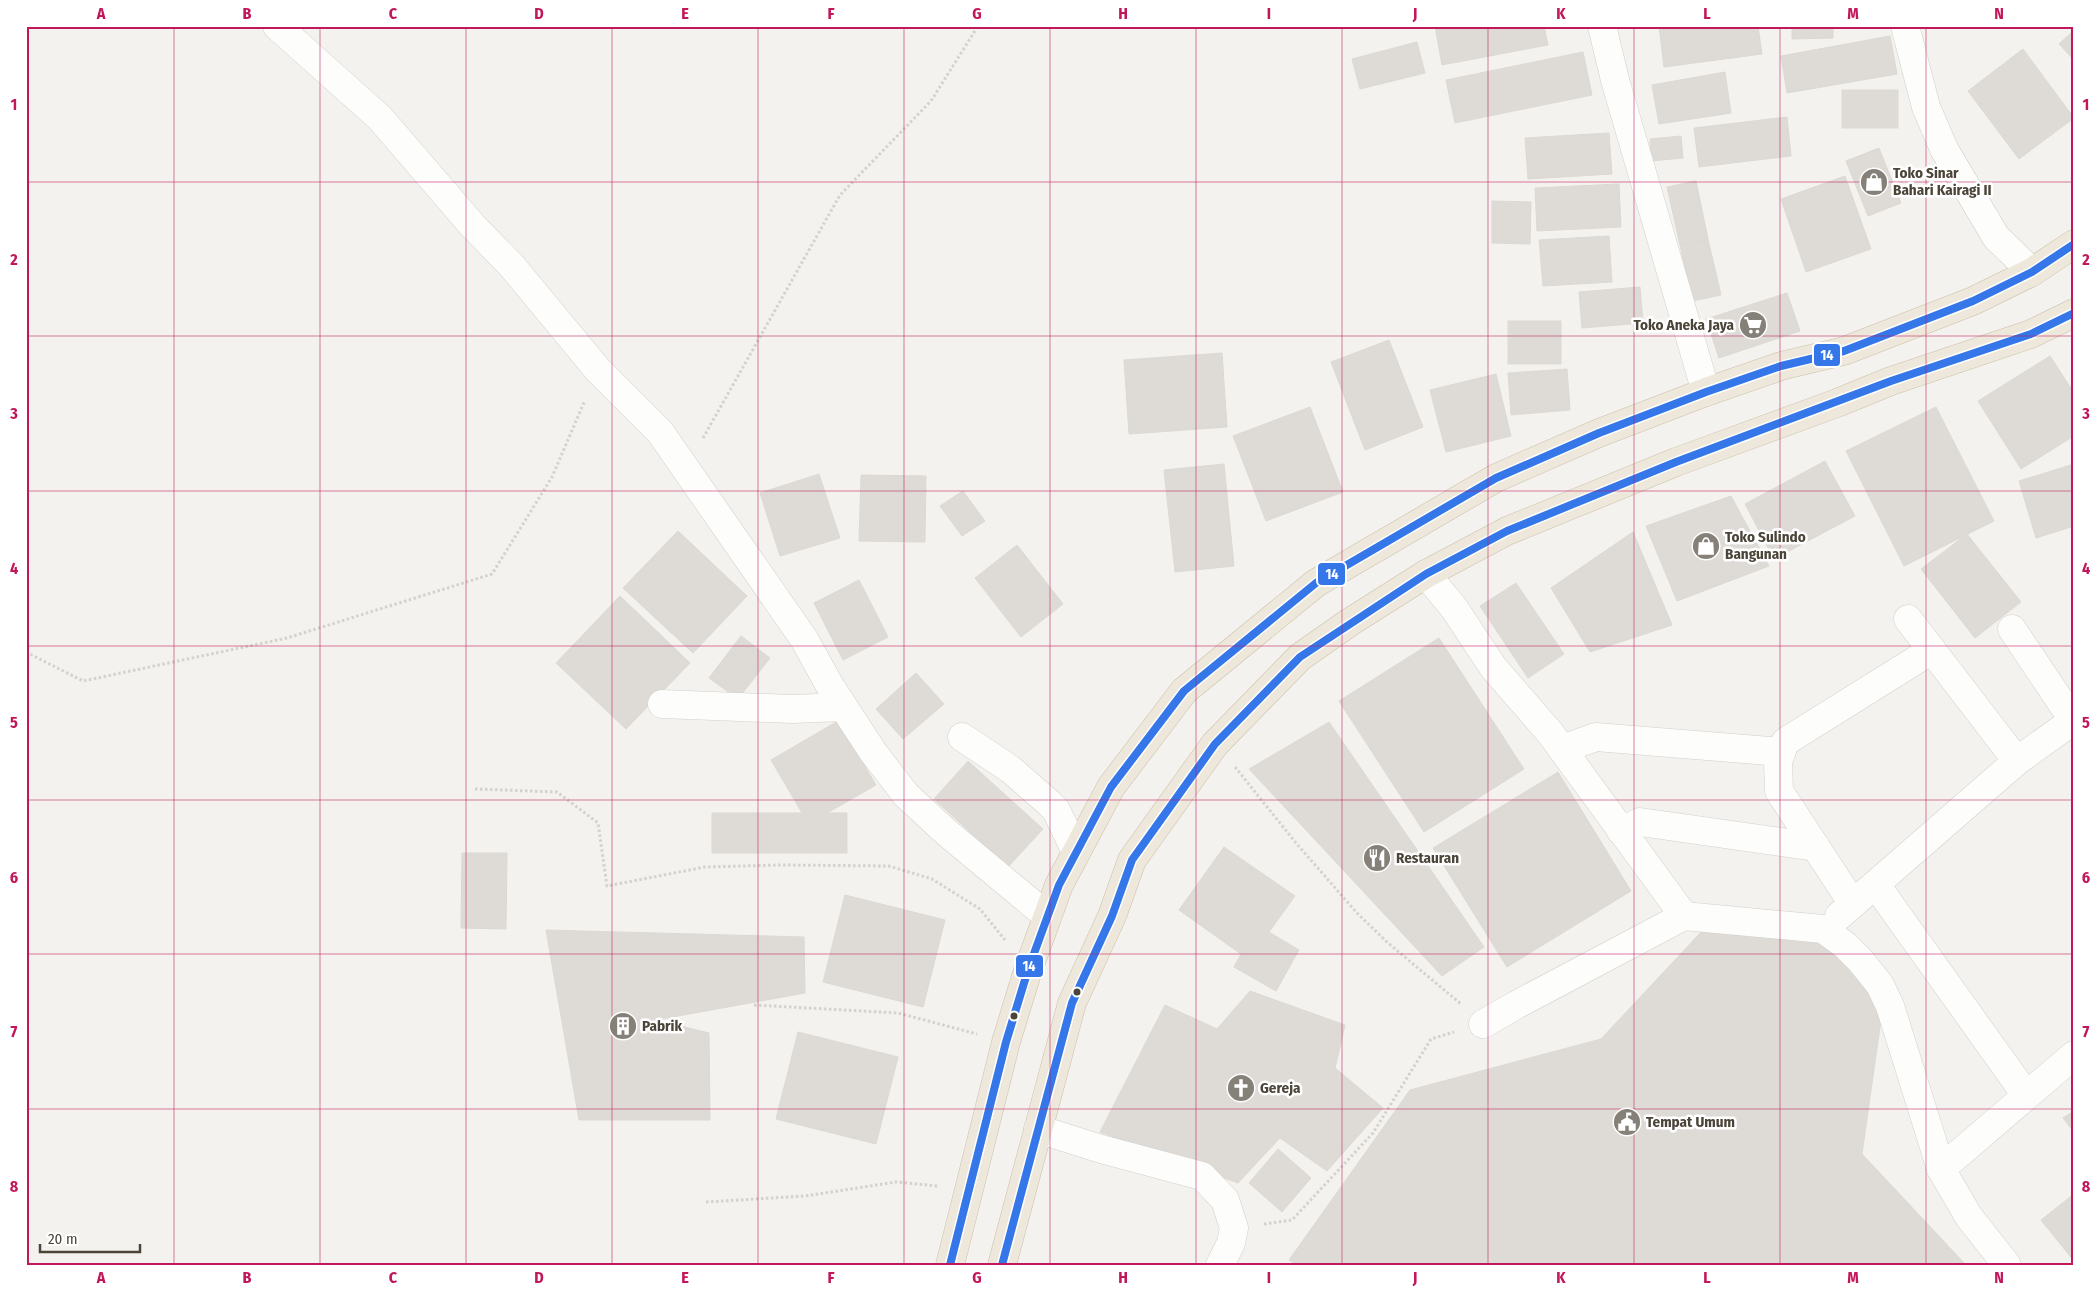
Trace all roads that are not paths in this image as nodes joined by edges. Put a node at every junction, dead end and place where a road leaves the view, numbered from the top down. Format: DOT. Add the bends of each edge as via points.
graph roads {
  1 [pos="1602,26"];
  2 [pos="1905,26"];
  3 [pos="283,28"];
  4 [pos="2074,244"];
  5 [pos="2032,272"];
  6 [pos="2074,313"];
  7 [pos="1706,392"];
  8 [pos="1426,574"];
  9 [pos="1908,619"];
  10 [pos="2012,629"];
  11 [pos="1932,650"];
  12 [pos="662,704"];
  13 [pos="844,707"];
  14 [pos="2074,720"];
  15 [pos="962,737"];
  16 [pos="1562,750"];
  17 [pos="1781,752"];
  18 [pos="2017,761"];
  19 [pos="1621,831"];
  20 [pos="1816,847"];
  21 [pos="1076,852"];
  22 [pos="1876,885"];
  23 [pos="1853,904"];
  24 [pos="1047,916"];
  25 [pos="1684,916"];
  26 [pos="1823,929"];
  27 [pos="1483,1024"];
  28 [pos="2074,1055"];
  29 [pos="2026,1096"];
  30 [pos="1038,1129"];
  31 [pos="1941,1169"];
  32 [pos="950,1265"];
  33 [pos="1002,1265"];
  34 [pos="1220,1265"];
  35 [pos="2006,1265"];
  1 -- 7 [label="street"];
  2 -- 5 [label="street" via="1926,107 1944,149 1996,237"];
  3 -- 13 [label="street" via="380,118 598,370 660,432 804,639"];
  4 -- 5 [label="highway"];
  5 -- 7 [label="highway" via="1973,300 1844,351 1781,366"];
  6 -- 8 [label="highway" via="2031,334 1891,381 1549,513 1507,531"];
  7 -- 21 [label="highway" via="1496,478 1316,583 1184,691 1111,787"];
  8 -- 16 [label="street" via="1454,608 1493,667"];
  8 -- 30 [label="highway" via="1300,656 1215,744 1132,860 1112,916 1072,1003"];
  9 -- 11 [label="street"];
  10 -- 14 [label="street"];
  11 -- 17 [label="street" via="1784,742"];
  11 -- 18 [label="street"];
  12 -- 13 [label="street" via="792,709"];
  13 -- 24 [label="street" via="872,752 906,795"];
  14 -- 18 [label="street"];
  15 -- 21 [label="street" via="1010,769 1050,803"];
  16 -- 17 [label="street" via="1596,737"];
  16 -- 19 [label="street"];
  17 -- 20 [label="street" via="1779,791"];
  18 -- 22 [label="street"];
  19 -- 20 [label="street" via="1640,822"];
  19 -- 25 [label="street"];
  20 -- 23 [label="street"];
  21 -- 24 [label="highway"];
  22 -- 23 [label="street"];
  22 -- 29 [label="street"];
  23 -- 26 [label="street"];
  24 -- 32 [label="highway" via="1006,1042"];
  25 -- 26 [label="street"];
  25 -- 27 [label="street"];
  26 -- 31 [label="street" via="1845,945 1880,985 1890,1006"];
  28 -- 29 [label="street"];
  29 -- 31 [label="street"];
  30 -- 33 [label="highway"];
  30 -- 34 [label="street" via="1202,1176 1225,1200 1234,1228 1231,1243"];
  31 -- 35 [label="street" via="1969,1217"];
}
